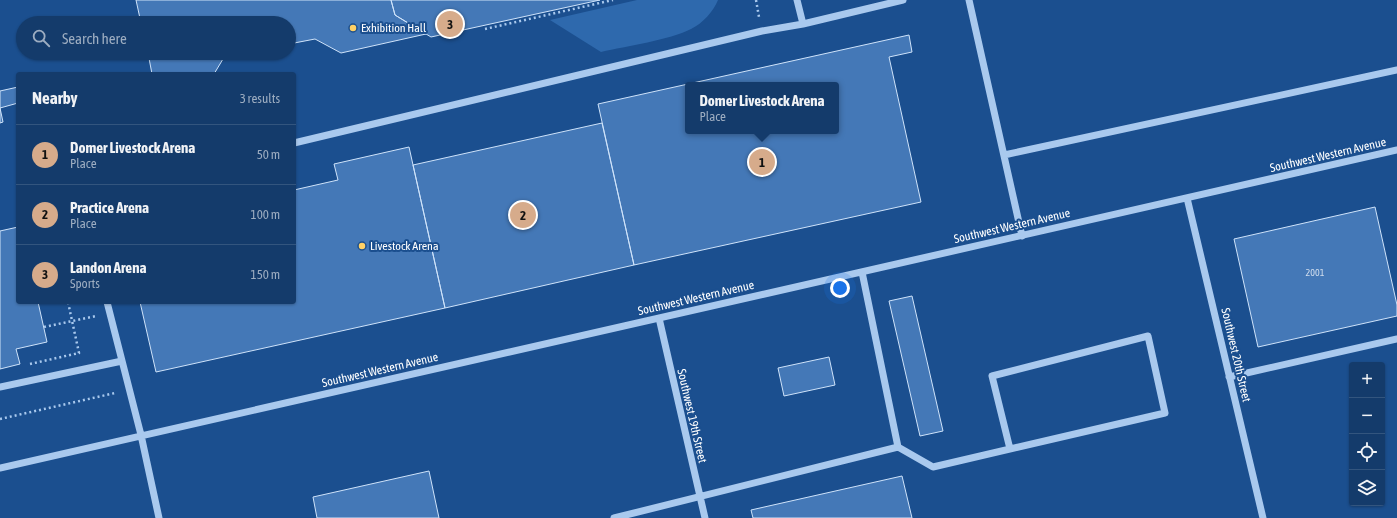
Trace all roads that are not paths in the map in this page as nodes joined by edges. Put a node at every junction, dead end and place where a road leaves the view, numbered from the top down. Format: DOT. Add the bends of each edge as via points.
graph roads {
  1 [pos="797,0"];
  2 [pos="903,0"];
  3 [pos="969,0"];
  4 [pos="803,24"];
  5 [pos="1397,70"];
  6 [pos="296,143"];
  7 [pos="1397,150"];
  8 [pos="1004,155"];
  9 [pos="1187,198"];
  10 [pos="1022,236"];
  11 [pos="862,272"];
  12 [pos="108,304"];
  13 [pos="659,318"];
  14 [pos="1397,339"];
  15 [pos="122,361"];
  16 [pos="1229,377"];
  17 [pos="0,387"];
  18 [pos="141,435"];
  19 [pos="898,447"];
  20 [pos="1010,449"];
  21 [pos="0,468"];
  22 [pos="700,496"];
  23 [pos="160,518"];
  24 [pos="614,518"];
  25 [pos="705,518"];
  26 [pos="1263,518"];
  1 -- 4 [label="street"];
  2 -- 4 [label="street"];
  3 -- 8 [label="street"];
  4 -- 6 [label="street" via="762,31"];
  5 -- 8 [label="street"];
  7 -- 9 [label="street, Southwest Western Avenue"];
  8 -- 10 [label="street"];
  9 -- 10 [label="street, Southwest Western Avenue"];
  9 -- 16 [label="street, Southwest 20th Street"];
  10 -- 11 [label="street, Southwest Western Avenue"];
  11 -- 13 [label="street, Southwest Western Avenue"];
  11 -- 19 [label="street"];
  12 -- 15 [label="street"];
  13 -- 18 [label="street, Southwest Western Avenue"];
  13 -- 22 [label="street, Southwest 19th Street"];
  14 -- 16 [label="street"];
  15 -- 17 [label="street"];
  15 -- 18 [label="street"];
  16 -- 26 [label="street, Southwest 20th Street"];
  18 -- 21 [label="street, Southwest Western Avenue"];
  18 -- 23 [label="street"];
  19 -- 20 [label="street" via="933,467"];
  19 -- 22 [label="street"];
  20 -- 20 [label="street" via="1165,413 1148,336 992,376"];
  22 -- 24 [label="street"];
  22 -- 25 [label="street, Southwest 19th Street"];
}
